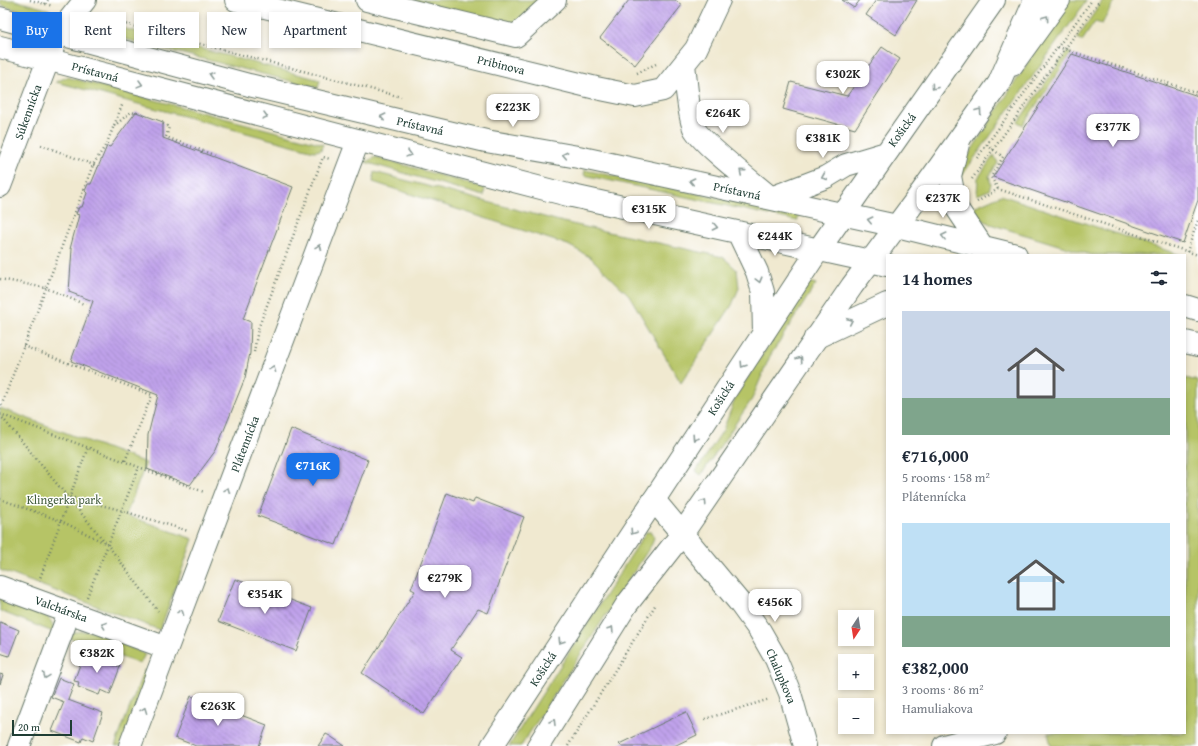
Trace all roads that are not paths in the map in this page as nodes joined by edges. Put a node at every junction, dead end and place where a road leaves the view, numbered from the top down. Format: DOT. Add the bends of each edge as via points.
graph roads {
  1 [pos="236,0"];
  2 [pos="367,0"];
  3 [pos="554,0"];
  4 [pos="718,0"];
  5 [pos="980,0"];
  6 [pos="994,0"];
  7 [pos="1035,0"];
  8 [pos="1059,0"];
  9 [pos="81,6"];
  10 [pos="0,18"];
  11 [pos="12,21"];
  12 [pos="62,29"];
  13 [pos="62,35"];
  14 [pos="0,47"];
  15 [pos="53,48"];
  16 [pos="956,55"];
  17 [pos="48,60"];
  18 [pos="684,64"];
  19 [pos="999,83"];
  20 [pos="959,138"];
  21 [pos="358,141"];
  22 [pos="886,153"];
  23 [pos="0,186"];
  24 [pos="771,198"];
  25 [pos="844,214"];
  26 [pos="897,226"];
  27 [pos="738,232"];
  28 [pos="982,246"];
  29 [pos="819,249"];
  30 [pos="1012,254"];
  31 [pos="878,263"];
  32 [pos="886,304"];
  33 [pos="1186,306"];
  34 [pos="1198,310"];
  35 [pos="764,333"];
  36 [pos="815,338"];
  37 [pos="1186,342"];
  38 [pos="1198,345"];
  39 [pos="654,500"];
  40 [pos="682,534"];
  41 [pos="0,587"];
  42 [pos="77,609"];
  43 [pos="167,648"];
  44 [pos="991,734"];
  45 [pos="19,746"];
  46 [pos="130,746"];
  47 [pos="492,746"];
  48 [pos="538,746"];
  49 [pos="805,746"];
  50 [pos="944,746"];
  1 -- 18 [label="main road, Pribinova" via="635,96 663,90"];
  2 -- 3 [label="main road" via="516,36"];
  4 -- 18 [label="main road, Pribinova" via="696,49"];
  5 -- 16 [label="main road, Košická"];
  6 -- 16 [label="main road, Košická"];
  7 -- 19 [label="main road"];
  19 -- 8 [label="main road, one-way"];
  9 -- 12 [label="main road"];
  10 -- 11 [label="main road, Prístavná"];
  24 -- 13 [label="main road, Prístavná, one-way" via="552,152 486,141 249,85"];
  14 -- 17 [label="main road, Prístavná"];
  15 -- 17 [label="main road, Súkennícka"];
  16 -- 22 [label="main road, Košická, one-way"];
  17 -- 21 [label="main road, Prístavná, one-way"];
  17 -- 23 [label="main road, Súkennícka"];
  24 -- 18 [label="main road, one-way" via="706,142 694,128"];
  20 -- 19 [label="main road, one-way"];
  20 -- 26 [label="main road"];
  20 -- 28 [label="main road" via="950,176 956,207"];
  21 -- 27 [label="main road, Prístavná, one-way" via="568,195"];
  43 -- 21 [label="main road, Plátennícka, one-way"];
  22 -- 24 [label="main road, one-way" via="846,165 826,177"];
  22 -- 25 [label="main road, Košická"];
  24 -- 25 [label="main road, Prístavná"];
  26 -- 25 [label="main road, Prístavná, one-way"];
  25 -- 29 [label="main road, Košická"];
  28 -- 26 [label="main road, Prístavná, one-way"];
  26 -- 31 [label="main road"];
  27 -- 29 [label="main road, Prístavná"];
  27 -- 35 [label="main road, one-way" via="761,286"];
  28 -- 30 [label="main road, Prístavná"];
  29 -- 31 [label="main road, Prístavná"];
  29 -- 35 [label="main road, Košická"];
  31 -- 36 [label="main road"];
  36 -- 32 [label="main road, one-way"];
  33 -- 34 [label="main road"];
  35 -- 39 [label="main road, Košická, one-way"];
  40 -- 36 [label="main road, one-way"];
  37 -- 38 [label="main road"];
  39 -- 40 [label="main road, Chalupkova"];
  39 -- 47 [label="main road, Košická, one-way"];
  48 -- 40 [label="main road, one-way" via="627,604"];
  40 -- 49 [label="main road, Chalupkova" via="760,631 790,693"];
  41 -- 42 [label="main road, Valchárska"];
  43 -- 42 [label="main road, Valchárska, one-way"];
  42 -- 45 [label="main road, one-way"];
  46 -- 43 [label="main road, Plátennícka, one-way"];
  44 -- 50 [label="main road"];
}
